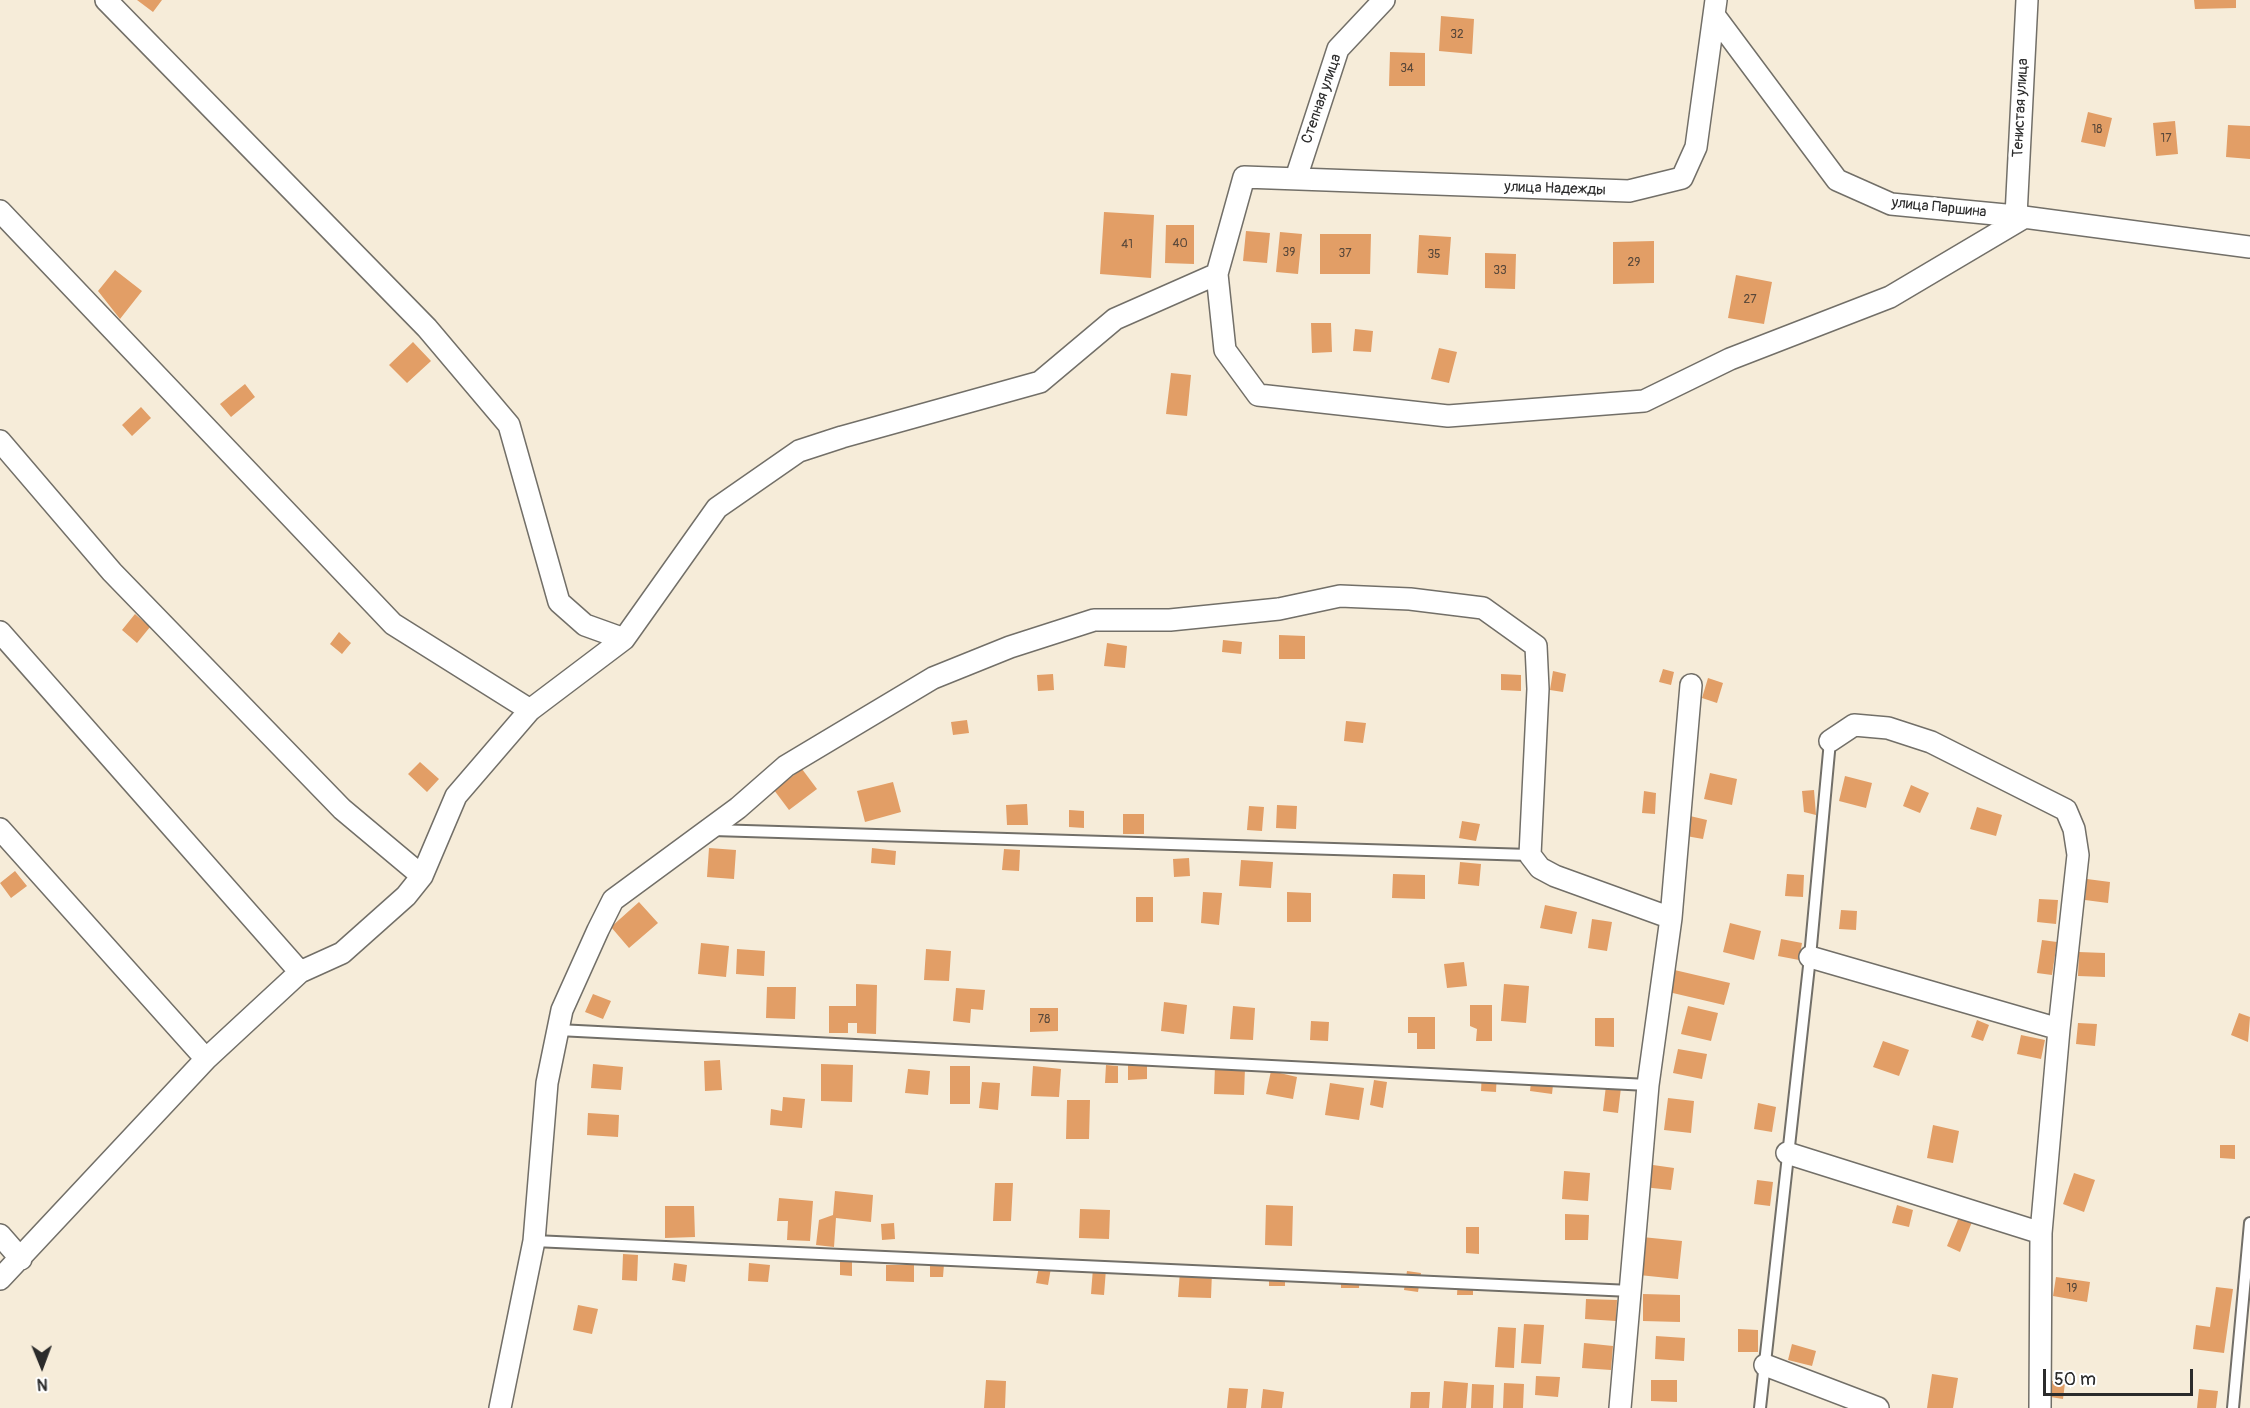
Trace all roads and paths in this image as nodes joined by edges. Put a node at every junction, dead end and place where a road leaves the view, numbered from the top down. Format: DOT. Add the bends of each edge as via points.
graph roads {
  1 [pos="106,0"];
  2 [pos="1384,0"];
  3 [pos="2026,0"];
  4 [pos="1715,8"];
  5 [pos="1296,178"];
  6 [pos="0,211"];
  7 [pos="2020,216"];
  8 [pos="2250,246"];
  9 [pos="1217,274"];
  10 [pos="0,441"];
  11 [pos="0,632"];
  12 [pos="624,639"];
  13 [pos="1691,685"];
  14 [pos="530,710"];
  15 [pos="1830,741"];
  16 [pos="0,829"];
  17 [pos="706,830"];
  18 [pos="1530,855"];
  19 [pos="422,876"];
  20 [pos="1671,918"];
  21 [pos="1810,957"];
  22 [pos="300,972"];
  23 [pos="2060,1029"];
  24 [pos="558,1030"];
  25 [pos="206,1059"];
  26 [pos="1648,1085"];
  27 [pos="1786,1153"];
  28 [pos="2250,1223"];
  29 [pos="2041,1233"];
  30 [pos="0,1235"];
  31 [pos="534,1241"];
  32 [pos="21,1259"];
  33 [pos="0,1279"];
  34 [pos="1631,1291"];
  35 [pos="1765,1365"];
  36 [pos="500,1408"];
  37 [pos="1620,1408"];
  38 [pos="1760,1408"];
  39 [pos="1878,1408"];
  40 [pos="2040,1408"];
  41 [pos="2233,1408"];
  1 -- 12 [label="street" via="427,328 509,425 559,602 585,625"];
  2 -- 5 [label="street, Степная улица" via="1338,49"];
  3 -- 7 [label="street, Тенистая улица"];
  4 -- 5 [label="street, улица Надежды" via="1696,147 1682,178 1629,191"];
  4 -- 7 [label="street, улица Паршина" via="1837,180 1891,204"];
  5 -- 9 [label="street, улица Надежды" via="1244,177"];
  6 -- 14 [label="street" via="393,624"];
  7 -- 8 [label="street, улица Паршина"];
  7 -- 9 [label="street" via="1890,297 1730,359 1644,401 1448,416 1258,395 1225,350"];
  9 -- 12 [label="street" via="1115,319 1040,382 799,452 717,508"];
  10 -- 19 [label="street" via="112,572 334,800"];
  11 -- 22 [label="street"];
  12 -- 14 [label="street"];
  13 -- 20 [label="street"];
  14 -- 19 [label="street" via="456,796"];
  15 -- 21 [label="lane"];
  15 -- 23 [label="street" via="1854,725 1888,728 1931,742 2066,810 2078,855"];
  16 -- 25 [label="street"];
  17 -- 18 [label="lane"];
  17 -- 18 [label="street" via="786,766 933,678 1010,647 1094,620 1170,620 1279,609 1340,596 1483,608 1536,646 1538,689"];
  17 -- 24 [label="street" via="613,900 562,1010"];
  18 -- 20 [label="street" via="1540,868 1555,876"];
  19 -- 22 [label="street" via="406,896 342,952"];
  20 -- 26 [label="street"];
  21 -- 23 [label="street"];
  21 -- 27 [label="lane"];
  22 -- 25 [label="street"];
  23 -- 29 [label="street"];
  24 -- 26 [label="lane"];
  24 -- 31 [label="street" via="547,1083"];
  25 -- 32 [label="street"];
  26 -- 34 [label="street"];
  27 -- 29 [label="street"];
  27 -- 35 [label="lane"];
  28 -- 41 [label="lane"];
  29 -- 40 [label="street"];
  30 -- 32 [label="street"];
  31 -- 34 [label="lane"];
  31 -- 36 [label="street"];
  32 -- 33 [label="street"];
  34 -- 37 [label="street"];
  35 -- 38 [label="lane"];
  35 -- 39 [label="street"];
}
